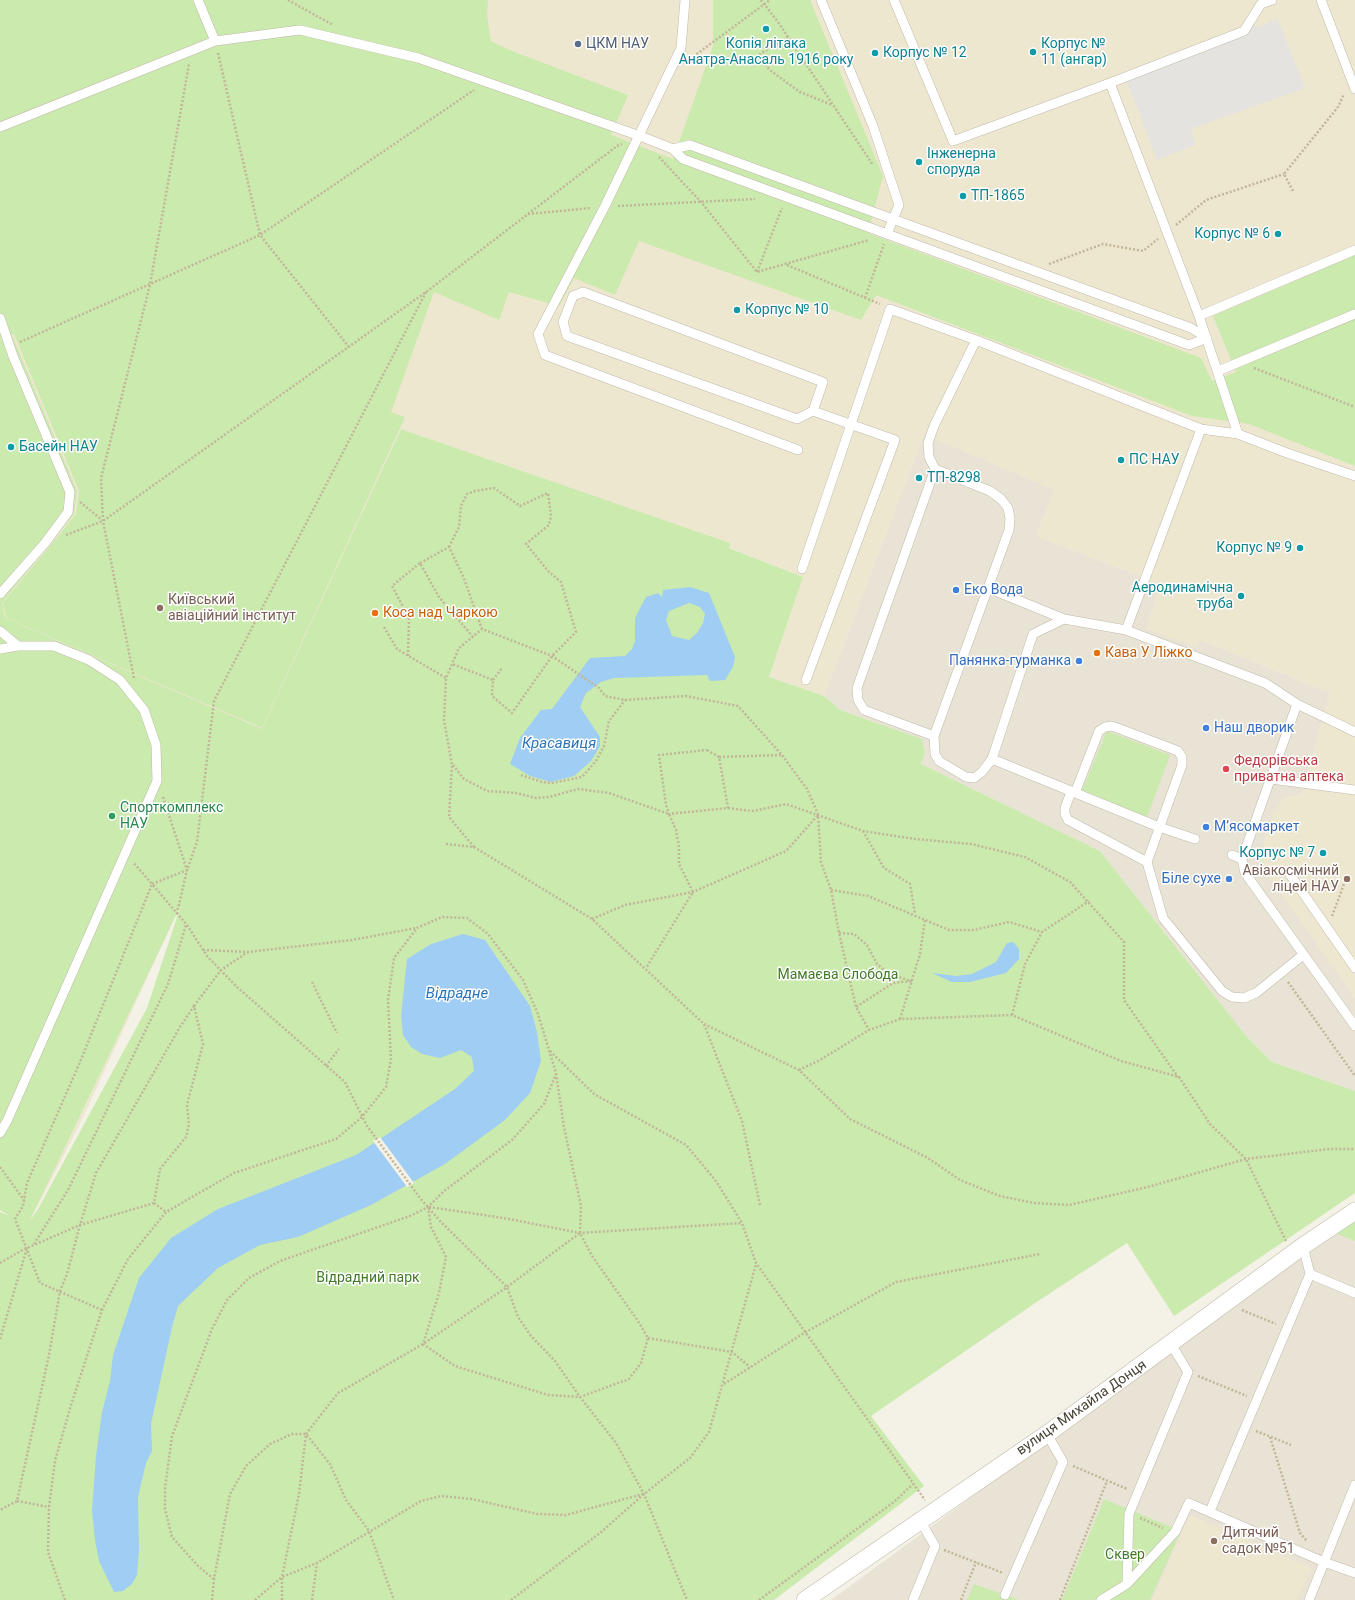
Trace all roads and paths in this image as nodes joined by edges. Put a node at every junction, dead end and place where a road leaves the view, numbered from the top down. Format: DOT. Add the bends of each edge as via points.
graph roads {
  1 [pos="198,0"];
  2 [pos="288,0"];
  3 [pos="685,0"];
  4 [pos="761,0"];
  5 [pos="770,0"];
  6 [pos="820,0"];
  7 [pos="894,0"];
  8 [pos="1272,0"];
  9 [pos="1321,0"];
  10 [pos="764,4"];
  11 [pos="339,28"];
  12 [pos="788,37"];
  13 [pos="215,41"];
  14 [pos="192,51"];
  15 [pos="670,73"];
  16 [pos="1351,79"];
  17 [pos="486,82"];
  18 [pos="1110,83"];
  19 [pos="1355,89"];
  20 [pos="833,105"];
  21 [pos="0,127"];
  22 [pos="640,136"];
  23 [pos="673,149"];
  24 [pos="877,172"];
  25 [pos="1293,191"];
  26 [pos="786,197"];
  27 [pos="701,202"];
  28 [pos="605,206"];
  29 [pos="527,214"];
  30 [pos="893,219"];
  31 [pos="887,234"];
  32 [pos="260,235"];
  33 [pos="1355,250"];
  34 [pos="786,265"];
  35 [pos="757,272"];
  36 [pos="150,285"];
  37 [pos="426,292"];
  38 [pos="865,298"];
  39 [pos="890,309"];
  40 [pos="1355,314"];
  41 [pos="1199,316"];
  42 [pos="0,318"];
  43 [pos="1207,338"];
  44 [pos="976,340"];
  45 [pos="10,346"];
  46 [pos="349,347"];
  47 [pos="1238,362"];
  48 [pos="1218,371"];
  49 [pos="1355,407"];
  50 [pos="813,411"];
  51 [pos="851,425"];
  52 [pos="1201,429"];
  53 [pos="1238,434"];
  54 [pos="798,450"];
  55 [pos="935,468"];
  56 [pos="1355,476"];
  57 [pos="70,492"];
  58 [pos="103,521"];
  59 [pos="45,543"];
  60 [pos="449,548"];
  61 [pos="420,563"];
  62 [pos="802,569"];
  63 [pos="988,588"];
  64 [pos="0,594"];
  65 [pos="1064,619"];
  66 [pos="384,627"];
  67 [pos="482,629"];
  68 [pos="1126,630"];
  69 [pos="0,631"];
  70 [pos="473,637"];
  71 [pos="18,646"];
  72 [pos="0,649"];
  73 [pos="408,656"];
  74 [pos="552,656"];
  75 [pos="452,664"];
  76 [pos="502,668"];
  77 [pos="446,678"];
  78 [pos="493,680"];
  79 [pos="806,680"];
  80 [pos="135,681"];
  81 [pos="625,700"];
  82 [pos="1297,704"];
  83 [pos="1355,732"];
  84 [pos="934,736"];
  85 [pos="782,755"];
  86 [pos="719,757"];
  87 [pos="992,759"];
  88 [pos="452,765"];
  89 [pos="521,774"];
  90 [pos="1271,780"];
  91 [pos="157,782"];
  92 [pos="1355,790"];
  93 [pos="1073,793"];
  94 [pos="728,808"];
  95 [pos="669,814"];
  96 [pos="818,814"];
  97 [pos="1159,827"];
  98 [pos="863,830"];
  99 [pos="1195,839"];
  100 [pos="446,844"];
  101 [pos="474,848"];
  102 [pos="126,853"];
  103 [pos="1232,855"];
  104 [pos="1242,859"];
  105 [pos="1147,862"];
  106 [pos="187,870"];
  107 [pos="1289,873"];
  108 [pos="152,884"];
  109 [pos="1344,884"];
  110 [pos="831,890"];
  111 [pos="693,892"];
  112 [pos="1089,901"];
  113 [pos="177,913"];
  114 [pos="915,914"];
  115 [pos="592,919"];
  116 [pos="924,920"];
  117 [pos="186,925"];
  118 [pos="417,928"];
  119 [pos="1327,929"];
  120 [pos="1042,932"];
  121 [pos="839,933"];
  122 [pos="203,950"];
  123 [pos="248,952"];
  124 [pos="1303,954"];
  125 [pos="646,968"];
  126 [pos="1355,968"];
  127 [pos="221,970"];
  128 [pos="1281,972"];
  129 [pos="911,981"];
  130 [pos="312,982"];
  131 [pos="194,1006"];
  132 [pos="856,1007"];
  133 [pos="1012,1015"];
  134 [pos="900,1020"];
  135 [pos="704,1024"];
  136 [pos="1355,1026"];
  137 [pos="868,1030"];
  138 [pos="337,1033"];
  139 [pos="339,1049"];
  140 [pos="549,1050"];
  141 [pos="326,1066"];
  142 [pos="799,1070"];
  143 [pos="556,1073"];
  144 [pos="1355,1076"];
  145 [pos="1179,1077"];
  146 [pos="362,1117"];
  147 [pos="0,1133"];
  148 [pos="1355,1149"];
  149 [pos="1246,1159"];
  150 [pos="0,1167"];
  151 [pos="24,1200"];
  152 [pos="154,1203"];
  153 [pos="760,1206"];
  154 [pos="428,1207"];
  155 [pos="1355,1211"];
  156 [pos="166,1212"];
  157 [pos="742,1223"];
  158 [pos="80,1225"];
  159 [pos="580,1233"];
  160 [pos="34,1244"];
  161 [pos="1296,1246"];
  162 [pos="27,1248"];
  163 [pos="1040,1254"];
  164 [pos="0,1263"];
  165 [pos="756,1264"];
  166 [pos="1310,1274"];
  167 [pos="507,1287"];
  168 [pos="60,1291"];
  169 [pos="1355,1294"];
  170 [pos="1240,1309"];
  171 [pos="102,1310"];
  172 [pos="1287,1329"];
  173 [pos="804,1333"];
  174 [pos="648,1338"];
  175 [pos="0,1339"];
  176 [pos="423,1344"];
  177 [pos="1172,1344"];
  178 [pos="732,1352"];
  179 [pos="750,1367"];
  180 [pos="1188,1372"];
  181 [pos="723,1384"];
  182 [pos="580,1397"];
  183 [pos="1257,1400"];
  184 [pos="1246,1427"];
  185 [pos="306,1434"];
  186 [pos="1047,1434"];
  187 [pos="1270,1436"];
  188 [pos="1291,1445"];
  189 [pos="1064,1462"];
  190 [pos="1107,1481"];
  191 [pos="913,1484"];
  192 [pos="1355,1485"];
  193 [pos="1136,1493"];
  194 [pos="644,1494"];
  195 [pos="17,1501"];
  196 [pos="49,1508"];
  197 [pos="0,1510"];
  198 [pos="1210,1512"];
  199 [pos="1129,1514"];
  200 [pos="927,1517"];
  201 [pos="369,1531"];
  202 [pos="1175,1532"];
  203 [pos="935,1546"];
  204 [pos="976,1562"];
  205 [pos="1324,1562"];
  206 [pos="317,1563"];
  207 [pos="1355,1574"];
  208 [pos="282,1577"];
  209 [pos="1013,1577"];
  210 [pos="214,1579"];
  211 [pos="1127,1584"];
  212 [pos="1005,1595"];
  213 [pos="65,1600"];
  214 [pos="212,1600"];
  215 [pos="255,1600"];
  216 [pos="282,1600"];
  217 [pos="312,1600"];
  218 [pos="394,1600"];
  219 [pos="510,1600"];
  220 [pos="688,1600"];
  221 [pos="759,1600"];
  222 [pos="805,1600"];
  223 [pos="913,1600"];
  224 [pos="961,1600"];
  225 [pos="1060,1600"];
  226 [pos="1101,1600"];
  227 [pos="1309,1600"];
  1 -- 13 [label="lane"];
  2 -- 11 [label="path"];
  3 -- 15 [label="lane" via="681,48"];
  4 -- 10 [label="path"];
  5 -- 10 [label="path"];
  6 -- 30 [label="lane" via="873,126 889,173 899,205"];
  7 -- 18 [label="lane" via="953,141"];
  8 -- 18 [label="lane" via="1261,4 1244,31"];
  9 -- 16 [label="lane"];
  10 -- 12 [label="path"];
  10 -- 15 [label="path"];
  12 -- 20 [label="path"];
  12 -- 20 [label="path" via="757,56 771,71 800,92"];
  13 -- 14 [label="lane"];
  13 -- 17 [label="lane" via="300,30 418,58"];
  13 -- 32 [label="path"];
  14 -- 21 [label="lane"];
  14 -- 36 [label="path"];
  15 -- 22 [label="lane"];
  16 -- 19 [label="lane"];
  16 -- 25 [label="path" via="1338,107 1284,174"];
  17 -- 22 [label="lane"];
  17 -- 32 [label="path"];
  18 -- 41 [label="lane"];
  20 -- 24 [label="path"];
  22 -- 23 [label="lane"];
  22 -- 27 [label="path"];
  22 -- 28 [label="lane"];
  22 -- 29 [label="path" via="616,146"];
  23 -- 26 [label="lane" via="683,159"];
  23 -- 30 [label="lane" via="690,145"];
  26 -- 27 [label="path"];
  26 -- 31 [label="lane"];
  26 -- 35 [label="path"];
  27 -- 28 [label="path"];
  27 -- 35 [label="path"];
  28 -- 29 [label="path"];
  28 -- 54 [label="lane" via="538,334 545,355"];
  29 -- 37 [label="path"];
  30 -- 31 [label="lane"];
  30 -- 43 [label="lane" via="1192,328"];
  31 -- 34 [label="path"];
  31 -- 38 [label="path"];
  31 -- 43 [label="lane" via="1189,345"];
  32 -- 36 [label="path"];
  32 -- 46 [label="path"];
  33 -- 41 [label="lane"];
  34 -- 35 [label="path"];
  34 -- 38 [label="path"];
  36 -- 45 [label="path"];
  36 -- 58 [label="path" via="100,478"];
  37 -- 46 [label="path"];
  37 -- 106 [label="path" via="214,701 197,842"];
  38 -- 39 [label="path"];
  39 -- 44 [label="lane"];
  39 -- 51 [label="lane"];
  40 -- 47 [label="lane"];
  41 -- 43 [label="lane"];
  42 -- 45 [label="lane"];
  43 -- 48 [label="lane"];
  44 -- 52 [label="lane"];
  44 -- 55 [label="lane" via="928,443 929,457"];
  45 -- 57 [label="lane"];
  46 -- 58 [label="path"];
  47 -- 48 [label="lane"];
  47 -- 49 [label="path"];
  48 -- 53 [label="lane"];
  50 -- 50 [label="lane" via="796,419 567,336 563,322 573,296 583,292 823,382"];
  50 -- 51 [label="lane"];
  51 -- 62 [label="lane"];
  51 -- 79 [label="lane" via="895,440"];
  52 -- 53 [label="lane"];
  52 -- 68 [label="lane"];
  53 -- 56 [label="lane"];
  55 -- 63 [label="lane" via="990,491 1008,508 1009,530"];
  55 -- 84 [label="lane" via="857,688 858,700 864,710"];
  57 -- 58 [label="path"];
  57 -- 59 [label="lane" via="68,512"];
  58 -- 59 [label="path"];
  58 -- 80 [label="path"];
  59 -- 64 [label="lane"];
  60 -- 61 [label="path"];
  60 -- 67 [label="path" via="463,576"];
  60 -- 74 [label="path" via="459,527 461,506 467,494 494,488 520,506 548,493 549,525 526,544 549,572 562,582 576,632"];
  61 -- 70 [label="path" via="439,597"];
  61 -- 73 [label="path" via="392,586 408,618"];
  63 -- 65 [label="lane"];
  63 -- 84 [label="lane"];
  65 -- 68 [label="lane"];
  65 -- 87 [label="lane" via="1033,634"];
  66 -- 73 [label="path" via="397,649"];
  67 -- 70 [label="path"];
  67 -- 74 [label="path"];
  68 -- 82 [label="lane" via="1265,683"];
  69 -- 71 [label="lane"];
  70 -- 75 [label="path" via="459,648"];
  71 -- 72 [label="lane"];
  71 -- 91 [label="lane" via="54,646 89,660 120,680 144,710 156,745"];
  73 -- 77 [label="path"];
  74 -- 78 [label="path" via="512,713 492,696"];
  74 -- 81 [label="path" via="599,688 605,696"];
  75 -- 77 [label="path"];
  75 -- 78 [label="path"];
  76 -- 78 [label="path"];
  77 -- 88 [label="path" via="444,720"];
  81 -- 85 [label="path" via="686,696 738,706"];
  81 -- 89 [label="path" via="609,721 604,746 596,761 582,776 552,783"];
  82 -- 83 [label="lane"];
  82 -- 90 [label="lane"];
  84 -- 87 [label="lane" via="936,754 940,761 966,778 974,778"];
  85 -- 86 [label="path"];
  85 -- 96 [label="path" via="806,789"];
  86 -- 94 [label="path"];
  86 -- 95 [label="path" via="707,750 659,755"];
  87 -- 93 [label="lane"];
  88 -- 95 [label="path" via="464,780 487,791 516,793 536,798 578,789 609,793"];
  88 -- 101 [label="path" via="449,817"];
  90 -- 92 [label="lane"];
  90 -- 104 [label="lane"];
  91 -- 102 [label="lane"];
  91 -- 106 [label="path"];
  93 -- 97 [label="lane"];
  93 -- 97 [label="lane" via="1099,731 1105,727 1112,726 1178,751 1182,757 1182,765"];
  93 -- 105 [label="lane" via="1065,808 1068,820"];
  94 -- 95 [label="path"];
  94 -- 96 [label="path" via="753,811 786,804"];
  95 -- 111 [label="path" via="676,830 679,864"];
  96 -- 98 [label="path"];
  96 -- 110 [label="path" via="820,862"];
  96 -- 111 [label="path" via="786,851"];
  97 -- 99 [label="lane"];
  97 -- 105 [label="lane"];
  98 -- 112 [label="path" via="915,840 971,844 1025,857 1070,882"];
  98 -- 114 [label="path" via="884,868 910,884"];
  100 -- 101 [label="path"];
  101 -- 115 [label="path"];
  102 -- 108 [label="path"];
  102 -- 147 [label="lane"];
  103 -- 104 [label="lane"];
  104 -- 124 [label="lane" via="1245,873"];
  105 -- 128 [label="lane" via="1163,918 1222,991 1232,997 1244,998 1256,993"];
  106 -- 108 [label="path"];
  106 -- 113 [label="path"];
  107 -- 119 [label="lane"];
  108 -- 113 [label="path"];
  108 -- 151 [label="path" via="80,1062 27,1183"];
  109 -- 119 [label="path"];
  110 -- 114 [label="path" via="868,896"];
  110 -- 121 [label="path"];
  111 -- 115 [label="path" via="625,905"];
  111 -- 125 [label="path"];
  112 -- 120 [label="path"];
  112 -- 145 [label="path" via="1124,942 1124,1000"];
  113 -- 117 [label="path"];
  114 -- 116 [label="path"];
  115 -- 125 [label="path"];
  116 -- 120 [label="path" via="948,930 974,930 1009,922"];
  116 -- 129 [label="path" via="920,954"];
  117 -- 122 [label="path"];
  117 -- 160 [label="path" via="168,984 68,1190"];
  118 -- 123 [label="path" via="352,940"];
  118 -- 140 [label="path" via="442,917 467,918 488,934 523,980 538,1014"];
  118 -- 146 [label="path" via="394,958 388,1000 391,1059 386,1087"];
  119 -- 126 [label="lane"];
  120 -- 133 [label="path" via="1024,964"];
  121 -- 129 [label="path" via="854,934 867,945 877,964 889,974"];
  121 -- 132 [label="path"];
  122 -- 123 [label="path"];
  122 -- 127 [label="path"];
  123 -- 127 [label="path"];
  124 -- 128 [label="lane"];
  124 -- 136 [label="lane"];
  125 -- 135 [label="path"];
  127 -- 131 [label="path"];
  127 -- 141 [label="path"];
  128 -- 144 [label="path"];
  129 -- 132 [label="path" via="893,983"];
  129 -- 134 [label="path"];
  130 -- 138 [label="path"];
  131 -- 152 [label="path" via="203,1044 187,1105 189,1124 186,1137 160,1169"];
  131 -- 158 [label="path" via="96,1173"];
  132 -- 137 [label="path"];
  133 -- 134 [label="path"];
  133 -- 145 [label="path" via="1121,1061"];
  134 -- 137 [label="path"];
  135 -- 142 [label="path"];
  135 -- 153 [label="path" via="742,1121"];
  137 -- 142 [label="path"];
  139 -- 141 [label="path"];
  140 -- 143 [label="path"];
  140 -- 157 [label="path" via="594,1094 686,1146 716,1181"];
  141 -- 146 [label="path" via="345,1082"];
  142 -- 149 [label="path" via="850,1119 928,1158 960,1180 1000,1196 1034,1203 1069,1205 1148,1187"];
  143 -- 154 [label="path" via="544,1104 512,1140 444,1190"];
  143 -- 159 [label="path" via="564,1127 581,1206"];
  145 -- 149 [label="path" via="1210,1124"];
  146 -- 154 [label="path"];
  146 -- 156 [label="path" via="336,1138 234,1173"];
  148 -- 149 [label="path" via="1329,1149"];
  149 -- 161 [label="path"];
  150 -- 151 [label="path"];
  151 -- 162 [label="path" via="15,1219"];
  152 -- 156 [label="path"];
  152 -- 158 [label="path"];
  154 -- 159 [label="path"];
  154 -- 167 [label="path"];
  154 -- 176 [label="path" via="431,1227 446,1257 439,1293"];
  154 -- 210 [label="path" via="410,1216 280,1261 249,1278 227,1300 212,1329 172,1436 165,1488 165,1509 172,1537 199,1567"];
  155 -- 161 [label="street, вулиця Михайла Донця"];
  156 -- 171 [label="path" via="128,1258"];
  157 -- 159 [label="path"];
  157 -- 165 [label="path"];
  158 -- 160 [label="path"];
  158 -- 168 [label="path"];
  159 -- 167 [label="path"];
  159 -- 174 [label="path" via="592,1256"];
  160 -- 162 [label="path"];
  161 -- 166 [label="lane"];
  161 -- 177 [label="street, вулиця Михайла Донця"];
  162 -- 164 [label="path"];
  162 -- 168 [label="path" via="40,1283"];
  162 -- 175 [label="path"];
  163 -- 173 [label="path" via="896,1282"];
  165 -- 173 [label="path"];
  165 -- 178 [label="path"];
  166 -- 169 [label="lane"];
  166 -- 172 [label="lane"];
  167 -- 176 [label="path"];
  167 -- 182 [label="path" via="518,1317 531,1336 555,1361"];
  168 -- 171 [label="path"];
  168 -- 195 [label="path" via="50,1355"];
  170 -- 172 [label="path"];
  171 -- 196 [label="path" via="55,1461"];
  172 -- 183 [label="lane"];
  173 -- 179 [label="path"];
  173 -- 191 [label="path"];
  174 -- 178 [label="path"];
  174 -- 182 [label="path" via="641,1363 629,1380"];
  176 -- 182 [label="path" via="455,1366 548,1395"];
  176 -- 185 [label="path" via="338,1393"];
  177 -- 180 [label="lane"];
  177 -- 186 [label="street, вулиця Михайла Донця"];
  178 -- 179 [label="path"];
  178 -- 181 [label="path"];
  179 -- 181 [label="path"];
  180 -- 183 [label="path"];
  180 -- 193 [label="lane"];
  181 -- 194 [label="path" via="709,1432 690,1458"];
  182 -- 194 [label="path" via="616,1443"];
  183 -- 184 [label="lane"];
  184 -- 187 [label="path"];
  184 -- 198 [label="lane"];
  185 -- 201 [label="path" via="330,1464 346,1500"];
  185 -- 208 [label="path" via="299,1494"];
  185 -- 210 [label="path" via="292,1434 270,1444 246,1466 230,1494"];
  186 -- 189 [label="lane"];
  186 -- 200 [label="street, вулиця Михайла Донця"];
  187 -- 188 [label="path"];
  187 -- 205 [label="path" via="1300,1533"];
  189 -- 190 [label="path"];
  189 -- 209 [label="lane"];
  190 -- 193 [label="path"];
  190 -- 225 [label="path"];
  191 -- 200 [label="path"];
  191 -- 221 [label="path" via="894,1502"];
  192 -- 205 [label="lane"];
  193 -- 199 [label="lane"];
  194 -- 201 [label="path" via="566,1515 538,1514 472,1498 441,1496 421,1502"];
  194 -- 219 [label="path" via="600,1533"];
  194 -- 220 [label="path"];
  195 -- 196 [label="path"];
  195 -- 197 [label="path"];
  196 -- 213 [label="path" via="48,1552"];
  198 -- 202 [label="lane" via="1189,1503"];
  198 -- 205 [label="lane"];
  199 -- 202 [label="path"];
  199 -- 211 [label="lane"];
  200 -- 203 [label="lane"];
  200 -- 222 [label="street, вулиця Михайла Донця"];
  201 -- 206 [label="path"];
  201 -- 218 [label="path"];
  202 -- 211 [label="lane"];
  203 -- 204 [label="path"];
  203 -- 223 [label="lane"];
  204 -- 209 [label="path"];
  204 -- 224 [label="path"];
  205 -- 207 [label="lane"];
  205 -- 227 [label="lane"];
  206 -- 208 [label="path"];
  206 -- 217 [label="path"];
  208 -- 215 [label="path"];
  208 -- 216 [label="path"];
  209 -- 212 [label="lane"];
  210 -- 214 [label="path"];
  211 -- 226 [label="lane"];
}
